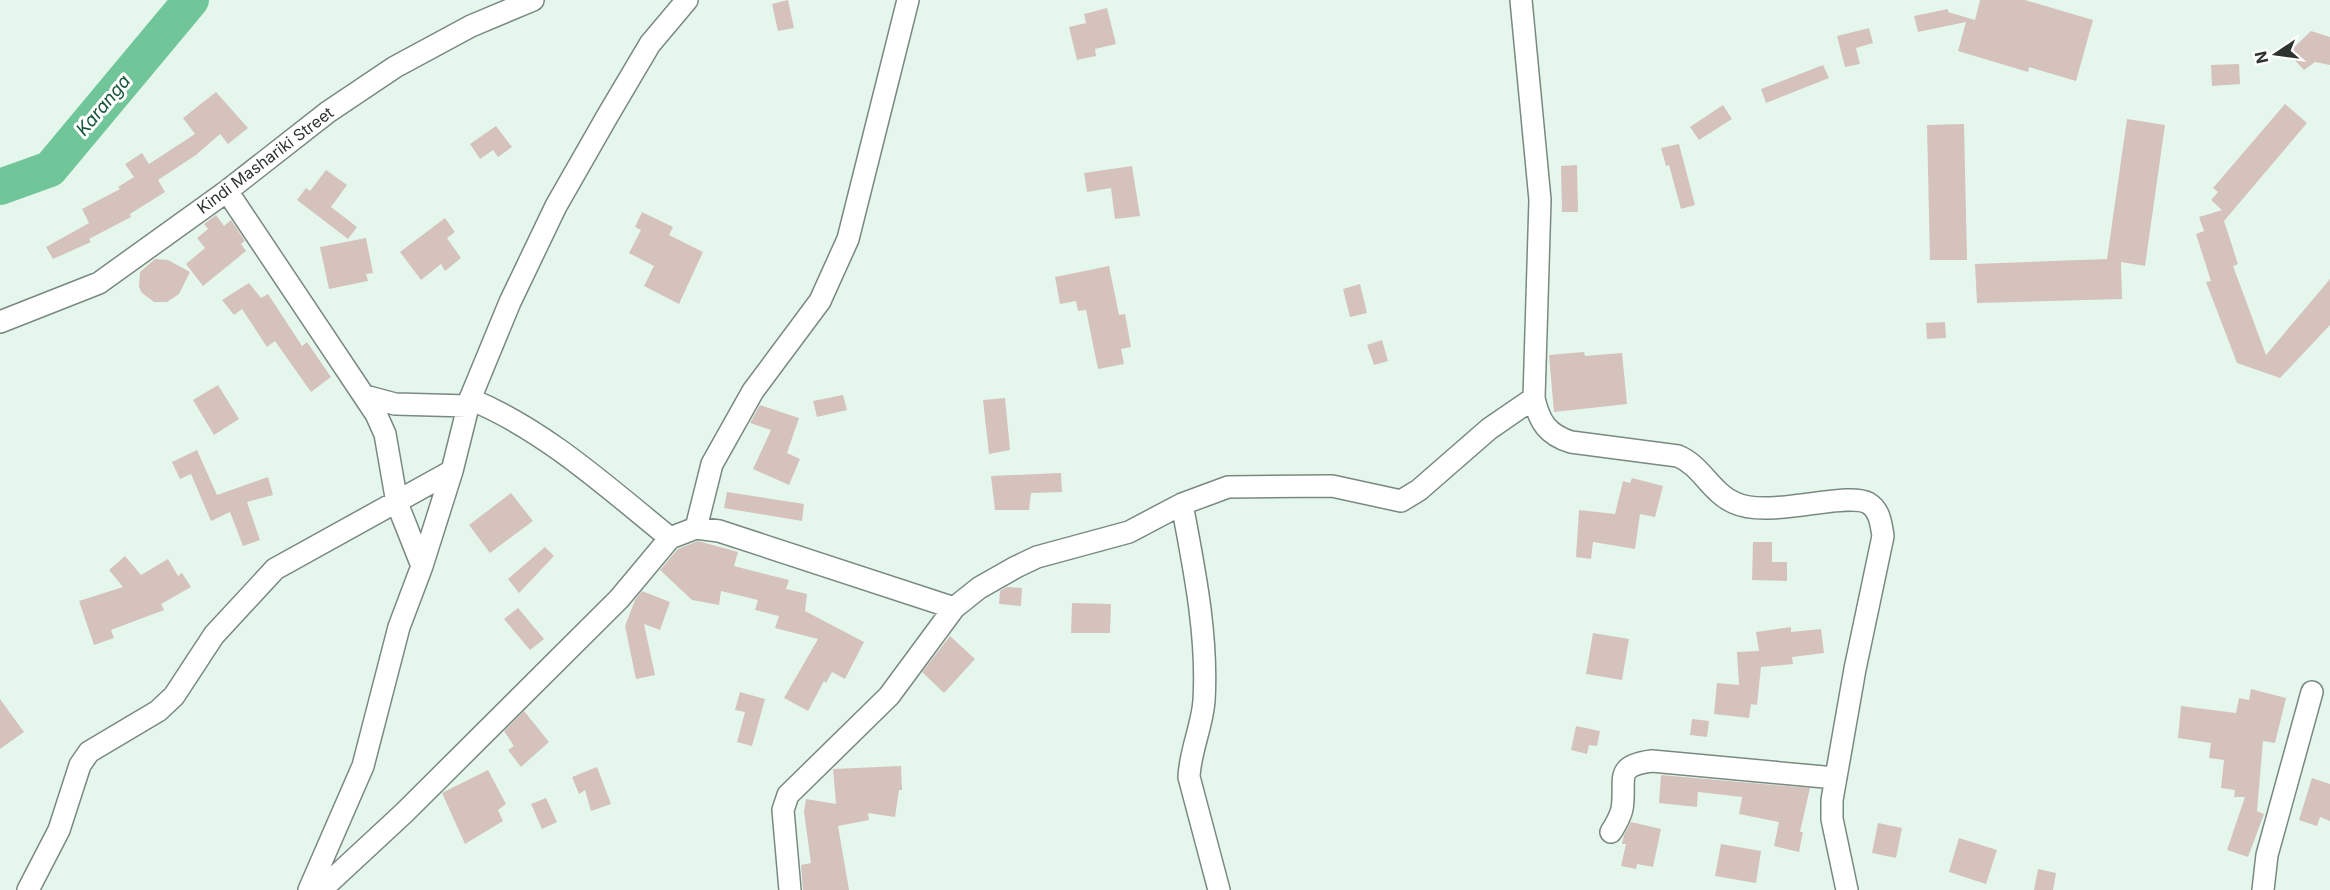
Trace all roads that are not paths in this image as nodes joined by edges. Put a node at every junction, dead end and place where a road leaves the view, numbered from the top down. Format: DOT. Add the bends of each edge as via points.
graph roads {
  1 [pos="533,0"];
  2 [pos="687,0"];
  3 [pos="908,0"];
  4 [pos="1521,0"];
  5 [pos="227,191"];
  6 [pos="0,322"];
  7 [pos="365,396"];
  8 [pos="1534,398"];
  9 [pos="469,403"];
  10 [pos="452,471"];
  11 [pos="397,503"];
  12 [pos="1182,504"];
  13 [pos="696,528"];
  14 [pos="670,538"];
  15 [pos="422,566"];
  16 [pos="954,608"];
  17 [pos="2312,692"];
  18 [pos="1835,778"];
  19 [pos="1611,832"];
  20 [pos="28,890"];
  21 [pos="309,890"];
  22 [pos="321,890"];
  23 [pos="790,890"];
  24 [pos="1219,890"];
  25 [pos="1847,890"];
  26 [pos="2263,890"];
  1 -- 5 [label="street, Kindi Mashariki Street" via="471,26 395,67 328,112"];
  2 -- 9 [label="street" via="650,44 556,206 510,302"];
  3 -- 13 [label="street" via="848,238 820,301 753,391 712,464"];
  4 -- 8 [label="street" via="1539,200"];
  5 -- 6 [label="street, Kindi Mashariki Street" via="99,283"];
  5 -- 7 [label="street"];
  7 -- 9 [label="street" via="394,404"];
  7 -- 11 [label="street" via="386,434"];
  8 -- 12 [label="street" via="1489,429 1401,501 1332,486 1246,486"];
  8 -- 18 [label="street" via="1544,426 1556,437 1678,456 1688,460 1722,496 1736,504 1776,508 1860,500 1876,510 1883,536"];
  9 -- 10 [label="street"];
  9 -- 14 [label="street" via="522,425 585,469"];
  10 -- 11 [label="street"];
  10 -- 15 [label="street"];
  11 -- 15 [label="street"];
  11 -- 20 [label="street" via="276,569 214,635 174,696 158,711 89,752 80,765 59,830"];
  12 -- 16 [label="street" via="1129,532 1037,557 979,588"];
  12 -- 24 [label="street" via="1204,659 1204,703 1189,777"];
  13 -- 14 [label="street"];
  13 -- 16 [label="street" via="750,540"];
  14 -- 22 [label="street" via="619,599"];
  15 -- 21 [label="street" via="399,627 363,766"];
  16 -- 23 [label="street" via="889,696 784,802"];
  17 -- 26 [label="street" via="2267,855"];
  18 -- 19 [label="street" via="1639,763 1622,777 1622,809"];
  18 -- 25 [label="street" via="1832,819"];
}
